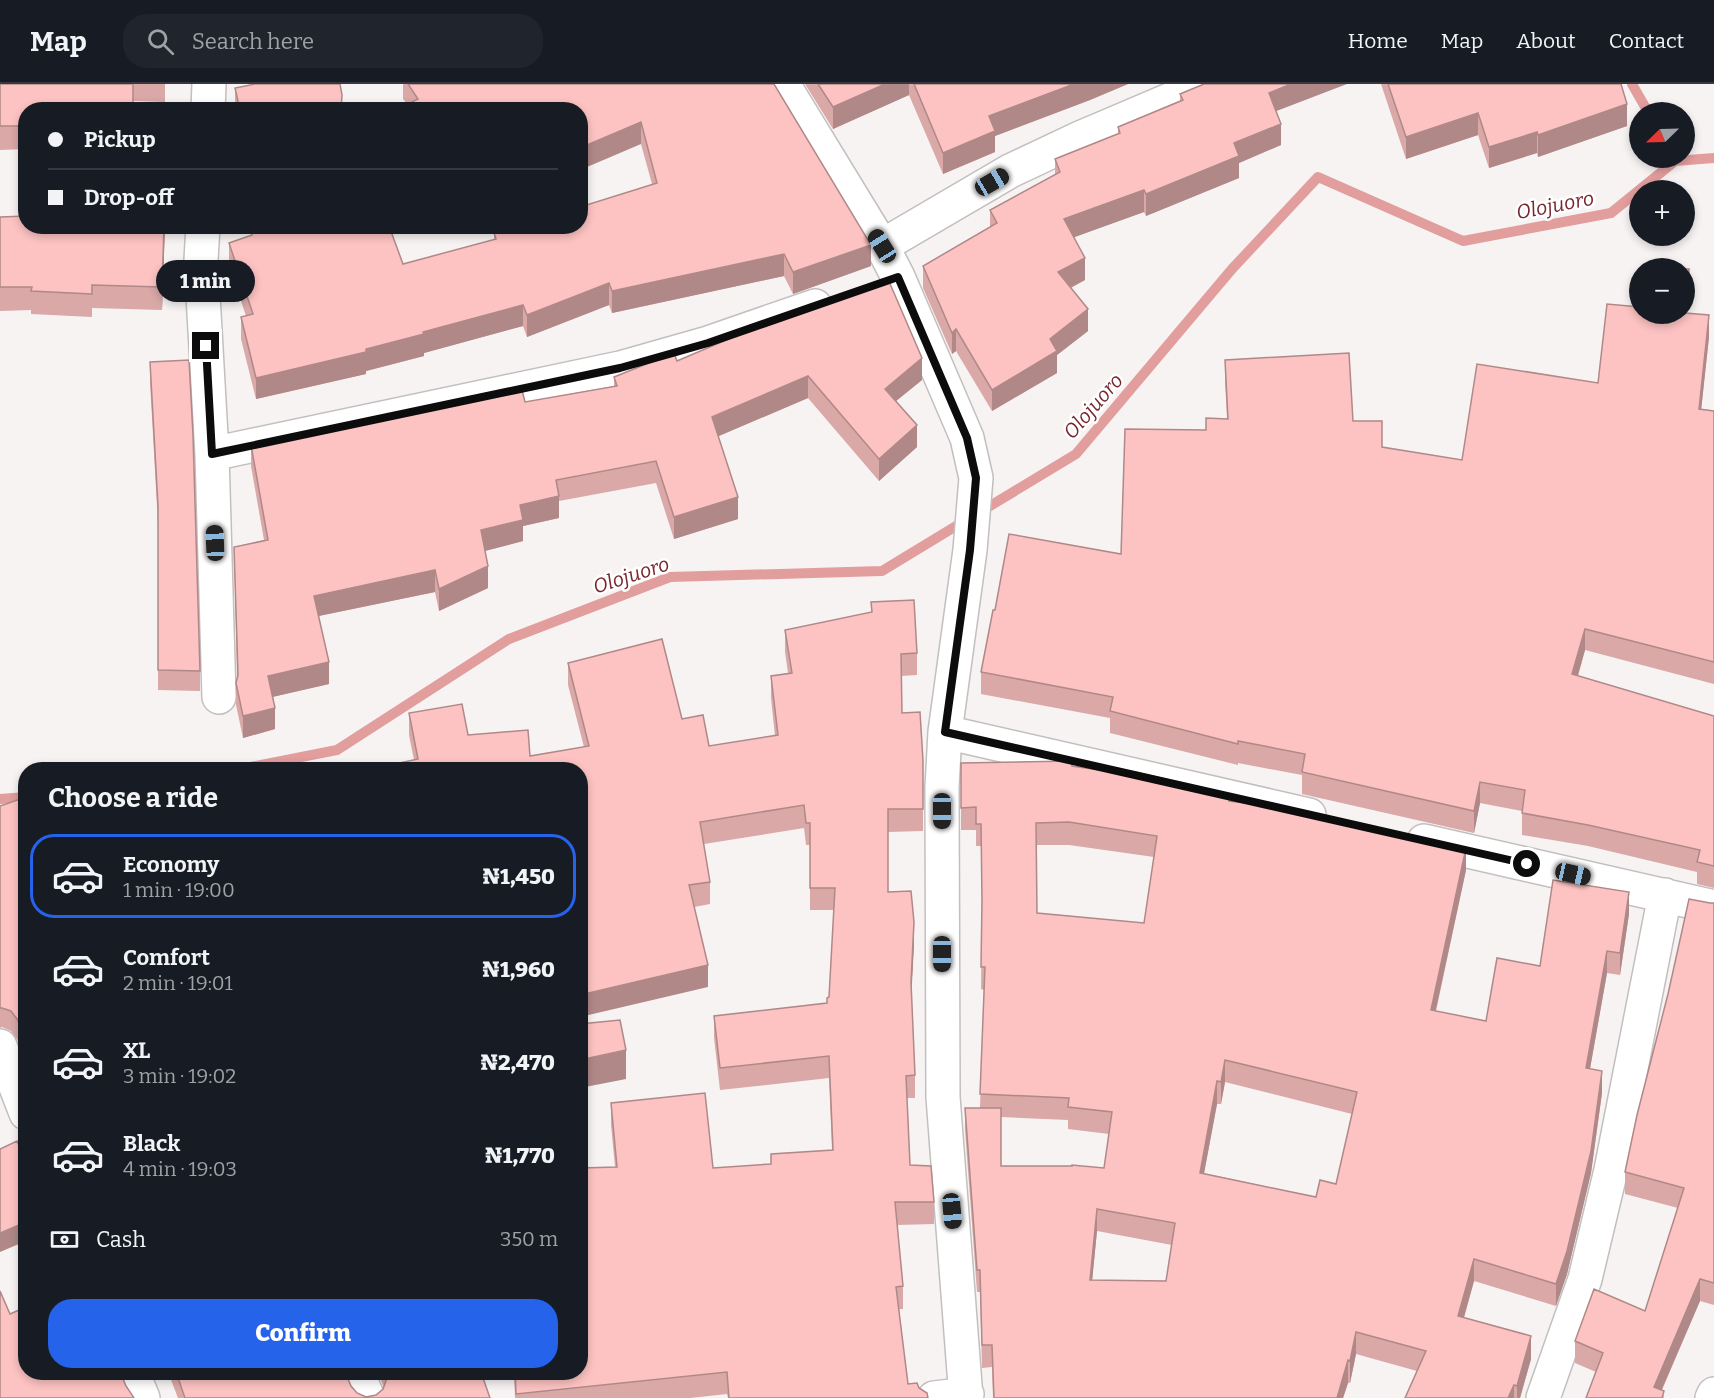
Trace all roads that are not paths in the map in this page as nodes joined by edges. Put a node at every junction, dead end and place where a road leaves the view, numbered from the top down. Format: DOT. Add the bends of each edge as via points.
graph roads {
  1 [pos="209,84"];
  2 [pos="783,84"];
  3 [pos="1207,84"];
  4 [pos="208,102"];
  5 [pos="203,234"];
  6 [pos="882,246"];
  7 [pos="842,297"];
  8 [pos="212,454"];
  9 [pos="219,697"];
  10 [pos="945,732"];
  11 [pos="1342,823"];
  12 [pos="1400,836"];
  13 [pos="1665,895"];
  14 [pos="1714,907"];
  15 [pos="0,1046"];
  16 [pos="18,1092"];
  17 [pos="135,1380"];
  18 [pos="360,1380"];
  19 [pos="1714,1394"];
  20 [pos="966,1396"];
  21 [pos="142,1398"];
  22 [pos="368,1398"];
  23 [pos="934,1398"];
  24 [pos="1543,1398"];
  25 [pos="1712,1398"];
  1 -- 4 [label="street"];
  2 -- 6 [label="street"];
  3 -- 6 [label="street" via="1010,171"];
  5 -- 8 [label="street"];
  6 -- 10 [label="street" via="886,281 967,438 976,478"];
  7 -- 8 [label="street" via="620,368"];
  8 -- 9 [label="street"];
  10 -- 11 [label="street"];
  10 -- 20 [label="street" via="943,1097"];
  12 -- 13 [label="street"];
  13 -- 14 [label="street"];
  13 -- 24 [label="street" via="1586,1279"];
  15 -- 16 [label="street"];
  17 -- 21 [label="street"];
  18 -- 22 [label="street"];
  19 -- 25 [label="street"];
  20 -- 23 [label="street"];
}
